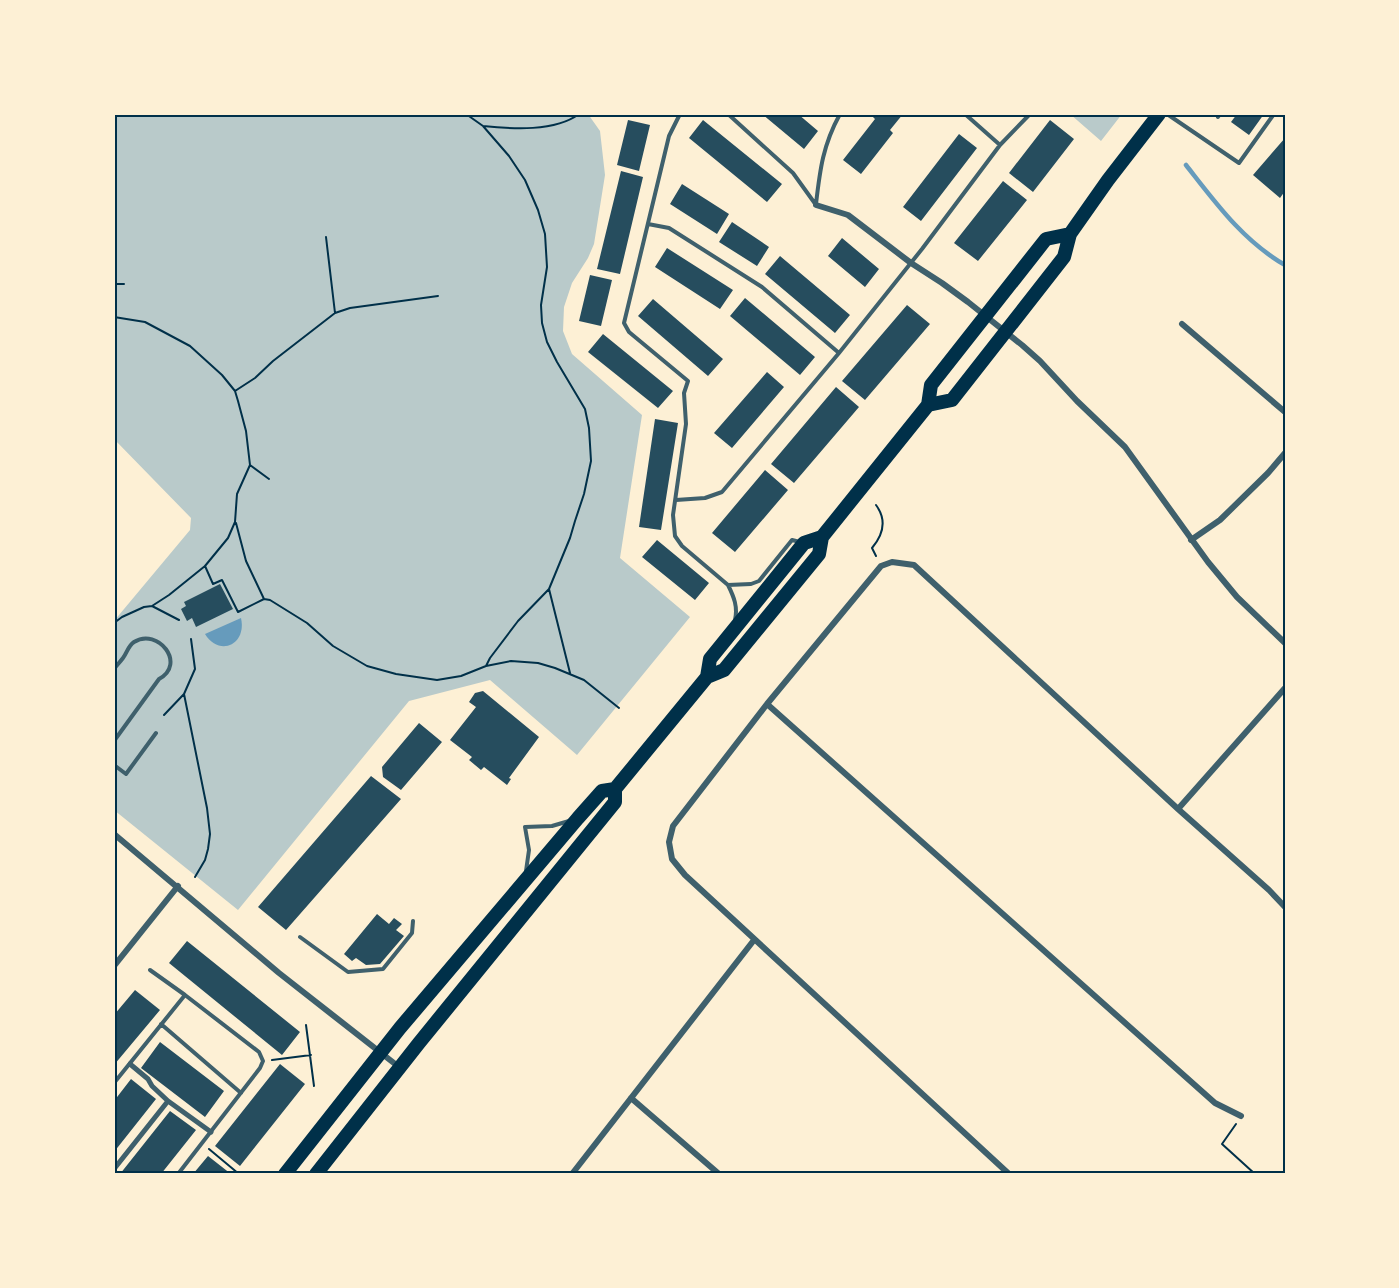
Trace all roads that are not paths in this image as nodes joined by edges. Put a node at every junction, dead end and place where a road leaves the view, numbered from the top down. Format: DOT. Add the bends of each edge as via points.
graph roads {
  1 [pos="680,114"];
  2 [pos="728,114"];
  3 [pos="840,114"];
  4 [pos="965,114"];
  5 [pos="1030,114"];
  6 [pos="1159,114"];
  7 [pos="1167,114"];
  8 [pos="1274,114"];
  9 [pos="1000,145"];
  10 [pos="816,205"];
  11 [pos="648,224"];
  12 [pos="1070,234"];
  13 [pos="911,263"];
  14 [pos="985,316"];
  15 [pos="1182,324"];
  16 [pos="1005,332"];
  17 [pos="838,353"];
  18 [pos="928,405"];
  19 [pos="1285,412"];
  20 [pos="1285,453"];
  21 [pos="676,500"];
  22 [pos="822,537"];
  23 [pos="1191,540"];
  24 [pos="804,543"];
  25 [pos="728,585"];
  26 [pos="730,635"];
  27 [pos="1285,643"];
  28 [pos="114,669"];
  29 [pos="707,677"];
  30 [pos="1285,688"];
  31 [pos="767,705"];
  32 [pos="156,733"];
  33 [pos="114,741"];
  34 [pos="114,765"];
  35 [pos="615,789"];
  36 [pos="1179,809"];
  37 [pos="578,818"];
  38 [pos="114,834"];
  39 [pos="525,881"];
  40 [pos="177,886"];
  41 [pos="1285,907"];
  42 [pos="413,921"];
  43 [pos="300,937"];
  44 [pos="754,940"];
  45 [pos="114,966"];
  46 [pos="150,970"];
  47 [pos="185,994"];
  48 [pos="161,1024"];
  49 [pos="380,1053"];
  50 [pos="130,1064"];
  51 [pos="399,1068"];
  52 [pos="114,1083"];
  53 [pos="241,1093"];
  54 [pos="631,1098"];
  55 [pos="168,1101"];
  56 [pos="1241,1116"];
  57 [pos="211,1132"];
  58 [pos="114,1169"];
  59 [pos="178,1174"];
  60 [pos="285,1174"];
  61 [pos="316,1174"];
  62 [pos="572,1174"];
  63 [pos="719,1174"];
  64 [pos="1009,1174"];
  1 -- 11 [label="lane" via="669,136"];
  2 -- 10 [label="lane" via="793,173"];
  3 -- 10 [label="lane" via="819,169"];
  4 -- 9 [label="lane"];
  5 -- 9 [label="lane"];
  6 -- 12 [label="main road"];
  7 -- 8 [label="lane" via="1239,163"];
  9 -- 13 [label="lane"];
  10 -- 13 [label="street" via="848,215"];
  11 -- 17 [label="lane" via="669,228 762,287"];
  11 -- 21 [label="lane" via="624,323 629,332 688,381"];
  12 -- 14 [label="main road" via="1046,239"];
  12 -- 16 [label="main road" via="1064,256"];
  13 -- 14 [label="street"];
  13 -- 17 [label="lane"];
  14 -- 16 [label="street"];
  14 -- 18 [label="main road" via="931,385"];
  15 -- 19 [label="street"];
  16 -- 18 [label="main road" via="952,400"];
  16 -- 23 [label="street" via="1040,361 1125,447"];
  17 -- 21 [label="lane" via="722,492"];
  18 -- 22 [label="main road"];
  20 -- 23 [label="street" via="1220,520"];
  21 -- 25 [label="lane" via="675,536"];
  22 -- 24 [label="main road"];
  22 -- 29 [label="main road" via="819,554 724,670"];
  23 -- 27 [label="street" via="1237,597"];
  24 -- 25 [label="lane" via="792,540 759,581"];
  24 -- 26 [label="main road"];
  25 -- 26 [label="lane" via="736,606"];
  26 -- 29 [label="main road" via="710,659"];
  28 -- 33 [label="lane" via="129,647 143,639 153,639 170,657 169,671"];
  29 -- 35 [label="main road"];
  30 -- 36 [label="street"];
  31 -- 36 [label="street" via="881,566 892,562 914,565"];
  31 -- 44 [label="street" via="673,826 669,842 672,859 685,875"];
  31 -- 56 [label="street" via="1215,1103"];
  32 -- 34 [label="lane" via="126,774"];
  35 -- 37 [label="main road" via="602,791"];
  35 -- 51 [label="main road" via="615,802"];
  36 -- 41 [label="street"];
  37 -- 39 [label="main road"];
  37 -- 39 [label="lane" via="552,826 525,827 529,850"];
  38 -- 40 [label="street"];
  39 -- 49 [label="main road"];
  40 -- 45 [label="street"];
  40 -- 49 [label="street"];
  42 -- 43 [label="lane" via="412,933 383,969 348,972"];
  44 -- 54 [label="street"];
  44 -- 64 [label="street"];
  46 -- 47 [label="lane"];
  47 -- 48 [label="lane"];
  47 -- 53 [label="lane" via="259,1052 261,1068"];
  48 -- 50 [label="lane"];
  48 -- 53 [label="lane"];
  49 -- 51 [label="street"];
  49 -- 60 [label="main road"];
  50 -- 52 [label="lane"];
  50 -- 55 [label="street"];
  51 -- 61 [label="main road"];
  53 -- 57 [label="lane"];
  54 -- 62 [label="street"];
  54 -- 63 [label="street"];
  55 -- 57 [label="street"];
  55 -- 58 [label="street"];
  57 -- 59 [label="lane"];
}
